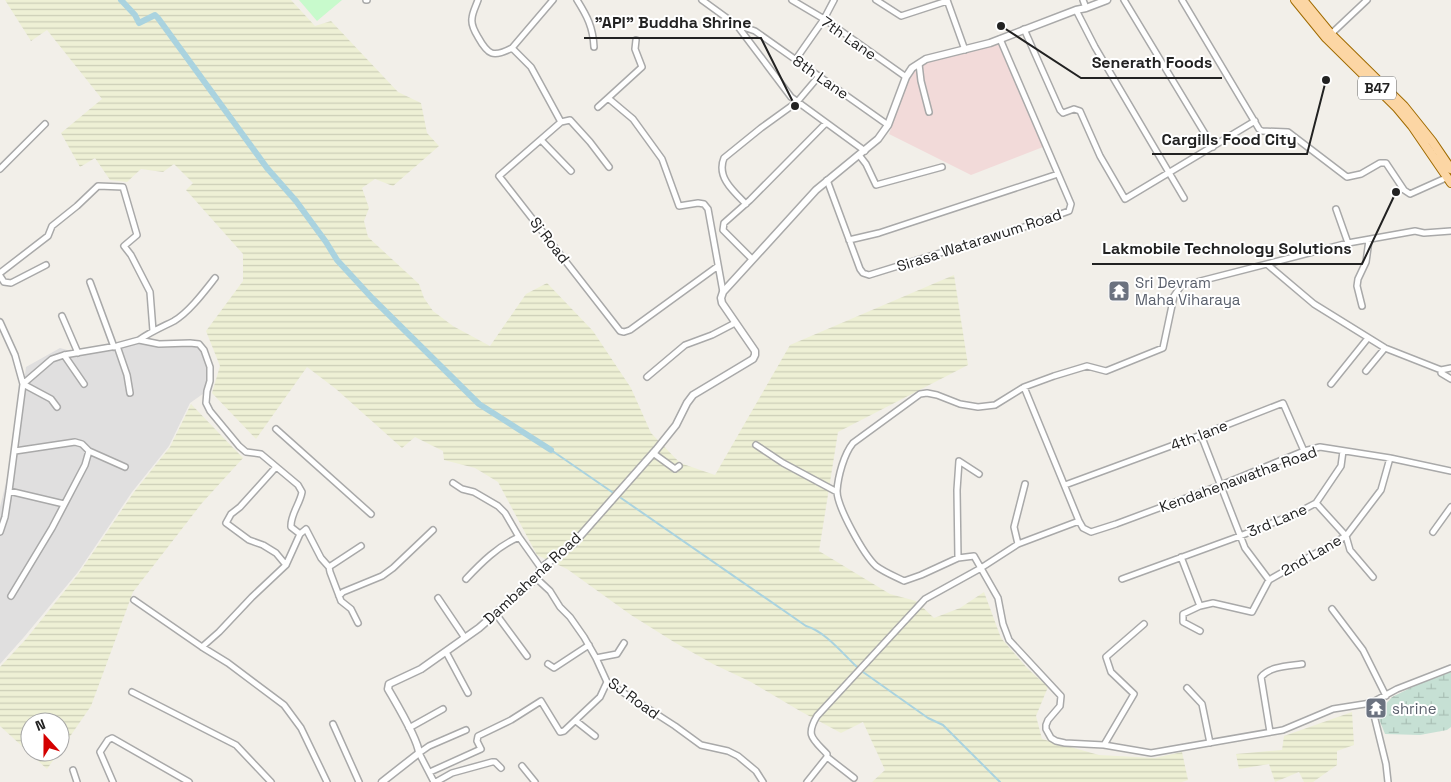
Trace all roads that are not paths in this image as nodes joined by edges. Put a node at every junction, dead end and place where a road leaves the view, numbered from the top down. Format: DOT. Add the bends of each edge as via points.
graph roads {
  1 [pos="478,0"];
  2 [pos="553,0"];
  3 [pos="576,0"];
  4 [pos="702,0"];
  5 [pos="792,0"];
  6 [pos="834,0"];
  7 [pos="876,0"];
  8 [pos="947,0"];
  9 [pos="1083,0"];
  10 [pos="1107,0"];
  11 [pos="1124,0"];
  12 [pos="1182,0"];
  13 [pos="1295,0"];
  14 [pos="1303,0"];
  15 [pos="1367,0"];
  16 [pos="1086,8"];
  17 [pos="1076,10"];
  18 [pos="824,20"];
  19 [pos="735,24"];
  20 [pos="1024,29"];
  21 [pos="1331,34"];
  22 [pos="1000,38"];
  23 [pos="636,40"];
  24 [pos="594,47"];
  25 [pos="512,48"];
  26 [pos="965,50"];
  27 [pos="796,59"];
  28 [pos="919,64"];
  29 [pos="819,76"];
  30 [pos="906,77"];
  31 [pos="608,98"];
  32 [pos="797,102"];
  33 [pos="598,107"];
  34 [pos="929,112"];
  35 [pos="1255,121"];
  36 [pos="561,122"];
  37 [pos="826,123"];
  38 [pos="45,124"];
  39 [pos="888,125"];
  40 [pos="541,140"];
  41 [pos="1213,147"];
  42 [pos="865,151"];
  43 [pos="859,155"];
  44 [pos="608,167"];
  45 [pos="942,167"];
  46 [pos="0,170"];
  47 [pos="1451,170"];
  48 [pos="571,171"];
  49 [pos="1170,172"];
  50 [pos="1058,174"];
  51 [pos="827,180"];
  52 [pos="1449,180"];
  53 [pos="1184,198"];
  54 [pos="746,204"];
  55 [pos="1336,209"];
  56 [pos="1451,231"];
  57 [pos="850,240"];
  58 [pos="1369,240"];
  59 [pos="1348,243"];
  60 [pos="752,259"];
  61 [pos="46,265"];
  62 [pos="1268,265"];
  63 [pos="718,266"];
  64 [pos="0,274"];
  65 [pos="215,278"];
  66 [pos="90,282"];
  67 [pos="723,292"];
  68 [pos="1362,306"];
  69 [pos="62,316"];
  70 [pos="0,322"];
  71 [pos="735,324"];
  72 [pos="153,331"];
  73 [pos="1368,338"];
  74 [pos="139,340"];
  75 [pos="115,347"];
  76 [pos="1385,348"];
  77 [pos="78,353"];
  78 [pos="64,355"];
  79 [pos="1451,368"];
  80 [pos="1441,370"];
  81 [pos="1366,371"];
  82 [pos="646,377"];
  83 [pos="1451,379"];
  84 [pos="24,384"];
  85 [pos="84,384"];
  86 [pos="1330,384"];
  87 [pos="1024,387"];
  88 [pos="130,392"];
  89 [pos="57,407"];
  90 [pos="276,429"];
  91 [pos="1201,435"];
  92 [pos="756,445"];
  93 [pos="15,451"];
  94 [pos="88,451"];
  95 [pos="1304,451"];
  96 [pos="1343,451"];
  97 [pos="653,453"];
  98 [pos="1390,458"];
  99 [pos="679,466"];
  100 [pos="125,467"];
  101 [pos="276,467"];
  102 [pos="1451,472"];
  103 [pos="980,474"];
  104 [pos="453,483"];
  105 [pos="1025,484"];
  106 [pos="1065,485"];
  107 [pos="1221,486"];
  108 [pos="9,491"];
  109 [pos="837,492"];
  110 [pos="1316,502"];
  111 [pos="64,504"];
  112 [pos="1451,507"];
  113 [pos="371,514"];
  114 [pos="1079,521"];
  115 [pos="433,530"];
  116 [pos="0,532"];
  117 [pos="1433,532"];
  118 [pos="300,534"];
  119 [pos="1240,536"];
  120 [pos="1346,536"];
  121 [pos="519,537"];
  122 [pos="1018,544"];
  123 [pos="361,546"];
  124 [pos="1181,557"];
  125 [pos="958,558"];
  126 [pos="286,565"];
  127 [pos="329,567"];
  128 [pos="540,568"];
  129 [pos="982,568"];
  130 [pos="1373,577"];
  131 [pos="536,578"];
  132 [pos="1122,579"];
  133 [pos="466,580"];
  134 [pos="1269,580"];
  135 [pos="11,596"];
  136 [pos="339,596"];
  137 [pos="438,598"];
  138 [pos="134,600"];
  139 [pos="1200,606"];
  140 [pos="1332,609"];
  141 [pos="496,614"];
  142 [pos="358,623"];
  143 [pos="1144,624"];
  144 [pos="1200,630"];
  145 [pos="465,638"];
  146 [pos="624,643"];
  147 [pos="589,646"];
  148 [pos="202,647"];
  149 [pos="446,652"];
  150 [pos="528,656"];
  151 [pos="596,658"];
  152 [pos="548,664"];
  153 [pos="1302,664"];
  154 [pos="1451,668"];
  155 [pos="607,682"];
  156 [pos="1187,688"];
  157 [pos="132,692"];
  158 [pos="468,693"];
  159 [pos="1386,696"];
  160 [pos="1371,704"];
  161 [pos="443,710"];
  162 [pos="576,721"];
  163 [pos="333,724"];
  164 [pos="409,728"];
  165 [pos="466,730"];
  166 [pos="1270,732"];
  167 [pos="595,736"];
  168 [pos="1210,743"];
  169 [pos="1104,745"];
  170 [pos="419,753"];
  171 [pos="826,757"];
  172 [pos="522,766"];
  173 [pos="501,768"];
  174 [pos="73,770"];
  175 [pos="430,772"];
  176 [pos="854,778"];
  177 [pos="77,782"];
  178 [pos="113,782"];
  179 [pos="189,782"];
  180 [pos="271,782"];
  181 [pos="327,782"];
  182 [pos="360,782"];
  183 [pos="382,782"];
  184 [pos="435,782"];
  185 [pos="535,782"];
  186 [pos="763,782"];
  187 [pos="807,782"];
  188 [pos="1388,782"];
  1 -- 25 [label="street" via="471,20 485,50 494,54"];
  2 -- 25 [label="street"];
  3 -- 24 [label="street" via="594,34"];
  4 -- 19 [label="street, 8th Lane"];
  5 -- 18 [label="street, 7th Lane"];
  6 -- 18 [label="street"];
  7 -- 8 [label="street" via="902,16"];
  8 -- 26 [label="street"];
  9 -- 16 [label="street"];
  10 -- 16 [label="street"];
  11 -- 41 [label="street"];
  12 -- 35 [label="street"];
  13 -- 52 [label="main road, B47" via="1326,38 1397,108"];
  14 -- 21 [label="main road, B47"];
  15 -- 21 [label="street"];
  16 -- 17 [label="street"];
  17 -- 20 [label="street"];
  17 -- 49 [label="street"];
  18 -- 27 [label="street"];
  18 -- 30 [label="street, 7th Lane"];
  19 -- 27 [label="street, 8th Lane" via="755,32"];
  19 -- 32 [label="street"];
  20 -- 22 [label="street"];
  20 -- 49 [label="street" via="1060,110 1064,113 1074,109 1080,111 1100,156 1125,198"];
  21 -- 47 [label="main road, B47" via="1404,106"];
  22 -- 26 [label="street"];
  22 -- 50 [label="street, Sirasa Watarawum Road"];
  23 -- 31 [label="street" via="635,49 642,67"];
  25 -- 36 [label="street" via="531,67"];
  26 -- 28 [label="street" via="926,59"];
  27 -- 29 [label="street, 8th Lane"];
  28 -- 30 [label="street"];
  28 -- 34 [label="street"];
  29 -- 32 [label="street"];
  29 -- 39 [label="street, 8th Lane"];
  30 -- 39 [label="street"];
  31 -- 33 [label="street"];
  31 -- 63 [label="street" via="633,119 662,159 679,206 698,203 708,209"];
  32 -- 37 [label="street"];
  32 -- 54 [label="street" via="724,158 724,178 729,188"];
  35 -- 41 [label="street"];
  35 -- 52 [label="street" via="1262,131 1288,132 1347,177 1386,163 1410,194"];
  36 -- 40 [label="street, Sj Road"];
  36 -- 44 [label="street" via="570,120"];
  37 -- 42 [label="street"];
  37 -- 54 [label="street"];
  38 -- 46 [label="street"];
  39 -- 42 [label="street"];
  40 -- 48 [label="street"];
  40 -- 63 [label="street, Sj Road" via="499,176 620,330 630,330"];
  41 -- 49 [label="street"];
  42 -- 43 [label="street"];
  43 -- 45 [label="street" via="876,185"];
  43 -- 51 [label="street"];
  49 -- 53 [label="street"];
  50 -- 57 [label="street"];
  50 -- 57 [label="street, Sirasa Watarawum Road" via="1071,204 1070,211 1024,227 869,275 860,269"];
  51 -- 57 [label="street, Sirasa Watarawum Road"];
  51 -- 60 [label="street"];
  54 -- 60 [label="street" via="724,222 723,230"];
  55 -- 59 [label="street"];
  56 -- 58 [label="street" via="1415,232"];
  58 -- 59 [label="street"];
  58 -- 68 [label="street" via="1366,262 1357,286"];
  59 -- 62 [label="street"];
  60 -- 67 [label="street"];
  61 -- 64 [label="street" via="11,283 4,282"];
  62 -- 73 [label="street" via="1314,304"];
  62 -- 87 [label="street" via="1181,286 1174,296 1163,348 1106,371 1087,366"];
  63 -- 67 [label="street"];
  64 -- 72 [label="street" via="48,236 52,226 98,186 123,187 137,235 124,246 150,292"];
  65 -- 72 [label="street" via="176,320"];
  66 -- 75 [label="street"];
  67 -- 71 [label="street" via="722,303"];
  69 -- 77 [label="street"];
  70 -- 84 [label="street"];
  71 -- 82 [label="street" via="685,345"];
  71 -- 97 [label="street, Dambahena Road" via="755,355 693,395 676,425"];
  72 -- 74 [label="street"];
  73 -- 76 [label="street"];
  73 -- 86 [label="street"];
  74 -- 75 [label="street"];
  74 -- 101 [label="street" via="159,344 195,342 201,346 210,367 206,403 210,411 246,452 260,452"];
  75 -- 77 [label="street"];
  75 -- 88 [label="street"];
  76 -- 80 [label="street"];
  76 -- 81 [label="street"];
  77 -- 78 [label="street"];
  78 -- 84 [label="street" via="52,359"];
  78 -- 85 [label="street"];
  79 -- 80 [label="street"];
  80 -- 83 [label="street"];
  84 -- 89 [label="street" via="51,399"];
  84 -- 93 [label="street"];
  87 -- 106 [label="street"];
  87 -- 109 [label="street" via="995,405 978,407 937,395 920,394 847,450"];
  90 -- 113 [label="street"];
  91 -- 95 [label="street, 4th lane" via="1283,403"];
  91 -- 106 [label="street, 4th lane"];
  91 -- 107 [label="street"];
  92 -- 109 [label="street"];
  93 -- 94 [label="street" via="75,442"];
  93 -- 108 [label="street"];
  94 -- 100 [label="street"];
  94 -- 111 [label="street"];
  95 -- 96 [label="street, Kendahenawatha Road" via="1320,446"];
  95 -- 107 [label="street, Kendahenawatha Road"];
  96 -- 98 [label="street, Kendahenawatha Road"];
  96 -- 110 [label="street, 3rd Lane" via="1341,466"];
  97 -- 99 [label="street" via="675,470"];
  97 -- 128 [label="street, Dambahena Road" via="572,544"];
  98 -- 102 [label="street, Kendahenawatha Road"];
  98 -- 120 [label="street, 2nd Lane" via="1381,490"];
  101 -- 118 [label="street" via="302,492 290,521 291,527"];
  101 -- 126 [label="street" via="226,523 249,540 276,553"];
  103 -- 125 [label="street" via="959,461"];
  104 -- 121 [label="street" via="498,506"];
  105 -- 122 [label="street" via="1014,527"];
  106 -- 114 [label="street"];
  107 -- 114 [label="street, Kendahenawatha Road" via="1091,532"];
  107 -- 119 [label="street"];
  108 -- 111 [label="street"];
  108 -- 116 [label="street"];
  109 -- 125 [label="street" via="855,535 878,568 904,581"];
  110 -- 119 [label="street, 3rd Lane"];
  110 -- 120 [label="street"];
  111 -- 135 [label="street"];
  112 -- 117 [label="street"];
  114 -- 122 [label="street"];
  115 -- 136 [label="street" via="382,576"];
  118 -- 126 [label="street"];
  118 -- 127 [label="street" via="306,529"];
  119 -- 124 [label="street, 3rd Lane"];
  119 -- 134 [label="street"];
  120 -- 130 [label="street" via="1350,550"];
  120 -- 134 [label="street, 2nd Lane"];
  121 -- 128 [label="street"];
  121 -- 133 [label="street" via="484,560"];
  122 -- 129 [label="street"];
  123 -- 127 [label="street"];
  124 -- 132 [label="street, 3rd Lane"];
  124 -- 139 [label="street"];
  125 -- 129 [label="street" via="974,556"];
  126 -- 148 [label="street"];
  127 -- 136 [label="street"];
  128 -- 131 [label="street, Dambahena Road"];
  129 -- 169 [label="street" via="998,598 1009,640 1061,696 1060,706 1046,725 1051,738 1065,743"];
  129 -- 171 [label="street" via="925,600 817,716 810,733"];
  131 -- 141 [label="street, Dambahena Road"];
  131 -- 147 [label="street, SJ Road" via="550,591"];
  134 -- 139 [label="street, 2nd Lane" via="1252,612 1213,603"];
  136 -- 142 [label="street"];
  137 -- 145 [label="street"];
  138 -- 148 [label="street"];
  139 -- 144 [label="street" via="1183,614 1183,622"];
  140 -- 159 [label="street" via="1363,650"];
  141 -- 145 [label="street, Dambahena Road"];
  141 -- 150 [label="street"];
  143 -- 169 [label="street" via="1106,657 1111,672 1134,694"];
  145 -- 149 [label="street, Dambahena Road"];
  146 -- 151 [label="street" via="617,654"];
  147 -- 151 [label="street, SJ Road"];
  147 -- 152 [label="street" via="554,668"];
  148 -- 181 [label="street" via="284,704 301,728"];
  149 -- 158 [label="street"];
  149 -- 164 [label="street, Dambahena Road" via="421,669 389,684 388,689"];
  151 -- 155 [label="street, SJ Road"];
  153 -- 166 [label="street" via="1271,670 1261,677"];
  154 -- 159 [label="street"];
  155 -- 162 [label="street" via="600,697"];
  155 -- 186 [label="street, SJ Road" via="701,744 728,750 738,756 756,770"];
  156 -- 168 [label="street" via="1202,704"];
  157 -- 180 [label="street" via="236,745"];
  159 -- 160 [label="street"];
  160 -- 166 [label="street" via="1333,709 1283,730"];
  160 -- 188 [label="street"];
  161 -- 164 [label="street"];
  162 -- 167 [label="street"];
  162 -- 175 [label="street" via="560,732 541,701 478,736 481,749"];
  163 -- 182 [label="street"];
  164 -- 170 [label="street, Dambahena Road"];
  165 -- 170 [label="street"];
  166 -- 168 [label="street"];
  168 -- 169 [label="street" via="1152,753"];
  170 -- 175 [label="street"];
  170 -- 183 [label="street"];
  171 -- 176 [label="street"];
  171 -- 187 [label="street"];
  172 -- 185 [label="street"];
  173 -- 184 [label="street" via="492,762 452,773"];
  174 -- 177 [label="street"];
  175 -- 184 [label="street"];
  178 -- 179 [label="street" via="100,752 112,738"];
}
